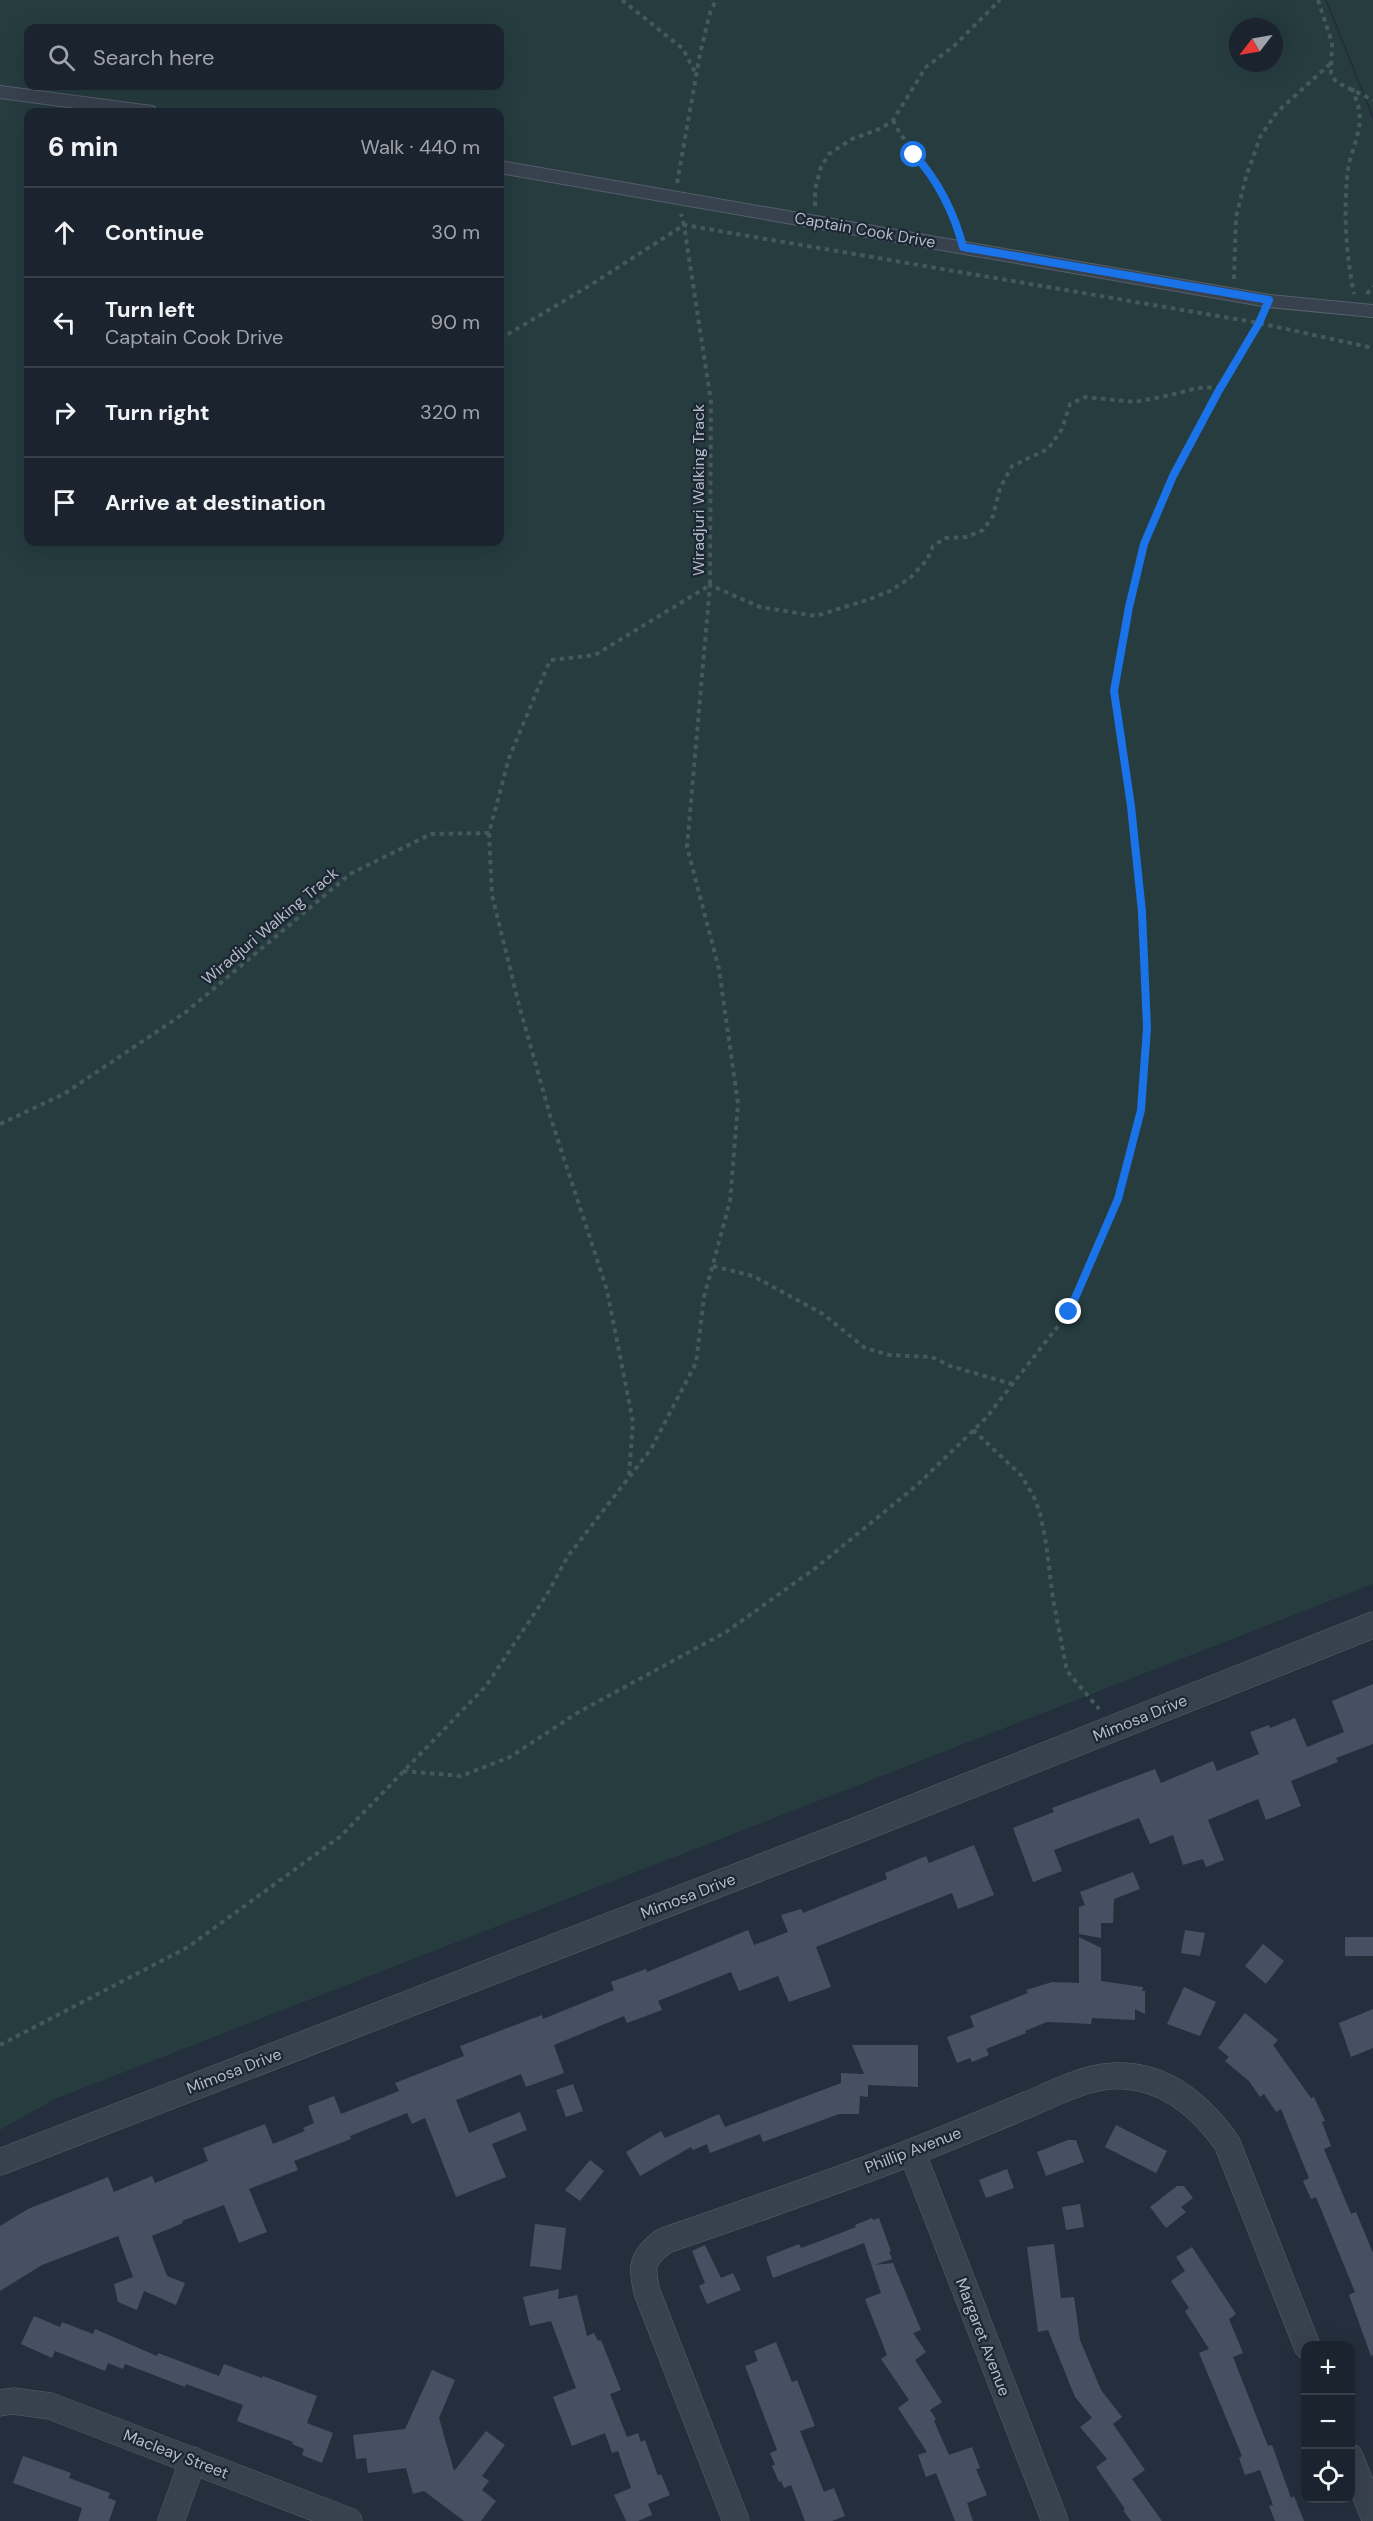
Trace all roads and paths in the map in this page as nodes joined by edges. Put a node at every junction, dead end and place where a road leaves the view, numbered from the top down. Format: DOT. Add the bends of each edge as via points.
graph roads {
  1 [pos="622,0"];
  2 [pos="716,0"];
  3 [pos="1000,0"];
  4 [pos="1318,0"];
  5 [pos="1330,64"];
  6 [pos="696,74"];
  7 [pos="1352,88"];
  8 [pos="0,92"];
  9 [pos="1373,100"];
  10 [pos="121,108"];
  11 [pos="893,120"];
  12 [pos="504,168"];
  13 [pos="676,197"];
  14 [pos="809,220"];
  15 [pos="684,225"];
  16 [pos="963,247"];
  17 [pos="1233,294"];
  18 [pos="1269,300"];
  19 [pos="1357,309"];
  20 [pos="1373,311"];
  21 [pos="1259,323"];
  22 [pos="504,337"];
  23 [pos="1373,348"];
  24 [pos="1221,387"];
  25 [pos="710,585"];
  26 [pos="489,833"];
  27 [pos="0,1124"];
  28 [pos="713,1266"];
  29 [pos="1012,1384"];
  30 [pos="974,1430"];
  31 [pos="629,1477"];
  32 [pos="1373,1624"];
  33 [pos="1116,1727"];
  34 [pos="403,1771"];
  35 [pos="0,2045"];
  36 [pos="912,2152"];
  37 [pos="0,2162"];
  38 [pos="1305,2341"];
  39 [pos="0,2403"];
  40 [pos="193,2460"];
  41 [pos="1355,2469"];
  42 [pos="1373,2514"];
  43 [pos="171,2521"];
  44 [pos="349,2521"];
  45 [pos="736,2521"];
  46 [pos="1055,2521"];
  1 -- 6 [label="path" via="683,48"];
  2 -- 6 [label="path, Wiradjuri Walking Track"];
  3 -- 11 [label="path" via="954,46 926,67"];
  4 -- 5 [label="path" via="1332,43"];
  5 -- 7 [label="path" via="1336,82"];
  5 -- 17 [label="path" via="1277,112 1260,137 1236,217"];
  6 -- 13 [label="path, Wiradjuri Walking Track" via="677,172"];
  7 -- 9 [label="path"];
  7 -- 19 [label="path" via="1360,111 1348,167 1347,235"];
  8 -- 10 [label="lane"];
  11 -- 14 [label="path" via="828,154 821,166"];
  11 -- 16 [label="path" via="958,226"];
  12 -- 13 [label="lane, Captain Cook Drive"];
  13 -- 14 [label="lane, Captain Cook Drive"];
  13 -- 15 [label="path, Wiradjuri Walking Track"];
  14 -- 16 [label="lane, Captain Cook Drive"];
  15 -- 21 [label="path"];
  15 -- 22 [label="path"];
  15 -- 25 [label="path, Wiradjuri Walking Track" via="711,402"];
  16 -- 17 [label="lane, Captain Cook Drive"];
  17 -- 18 [label="lane, Captain Cook Drive"];
  18 -- 19 [label="lane, Captain Cook Drive"];
  18 -- 21 [label="path"];
  19 -- 20 [label="lane, Captain Cook Drive"];
  21 -- 23 [label="path"];
  21 -- 24 [label="path"];
  24 -- 25 [label="path" via="1197,388 1135,402 1085,397 1070,405 1062,429 1048,449 1012,466 1000,488 993,516 983,530 967,537 946,538 933,546 927,560 910,578 867,600 816,616 760,607"];
  24 -- 29 [label="path" via="1173,476 1144,544 1114,691 1142,912 1147,1028 1141,1110 1118,1199 1069,1312"];
  25 -- 26 [label="path, Wiradjuri Walking Track" via="595,655 550,660 509,758"];
  25 -- 28 [label="path" via="687,847 719,969 738,1104 730,1201"];
  26 -- 27 [label="path, Wiradjuri Walking Track" via="431,834 350,874 186,1012 64,1094"];
  26 -- 31 [label="path" via="492,895 519,1005 551,1119 607,1290 633,1422"];
  28 -- 29 [label="path" via="753,1276 823,1314 865,1348 889,1355 932,1358"];
  28 -- 31 [label="path" via="704,1297 696,1363 651,1449"];
  29 -- 30 [label="path"];
  30 -- 33 [label="path" via="1021,1475 1034,1497 1046,1543 1067,1671"];
  30 -- 34 [label="path" via="916,1486 817,1567 726,1632 577,1713 510,1757 461,1776"];
  31 -- 34 [label="path" via="568,1556 486,1686"];
  32 -- 33 [label="street, Mimosa Drive"];
  33 -- 37 [label="street, Mimosa Drive"];
  34 -- 35 [label="path" via="341,1836 188,1947"];
  36 -- 38 [label="street, Phillip Avenue" via="1083,2082 1123,2076 1164,2086 1198,2108 1227,2143"];
  36 -- 45 [label="street, Phillip Avenue" via="664,2241 642,2265 647,2292"];
  36 -- 46 [label="street, Margaret Avenue"];
  39 -- 40 [label="street, Macleay Street" via="50,2406"];
  40 -- 43 [label="street"];
  40 -- 44 [label="street, Macleay Street"];
  41 -- 42 [label="street"];
}
